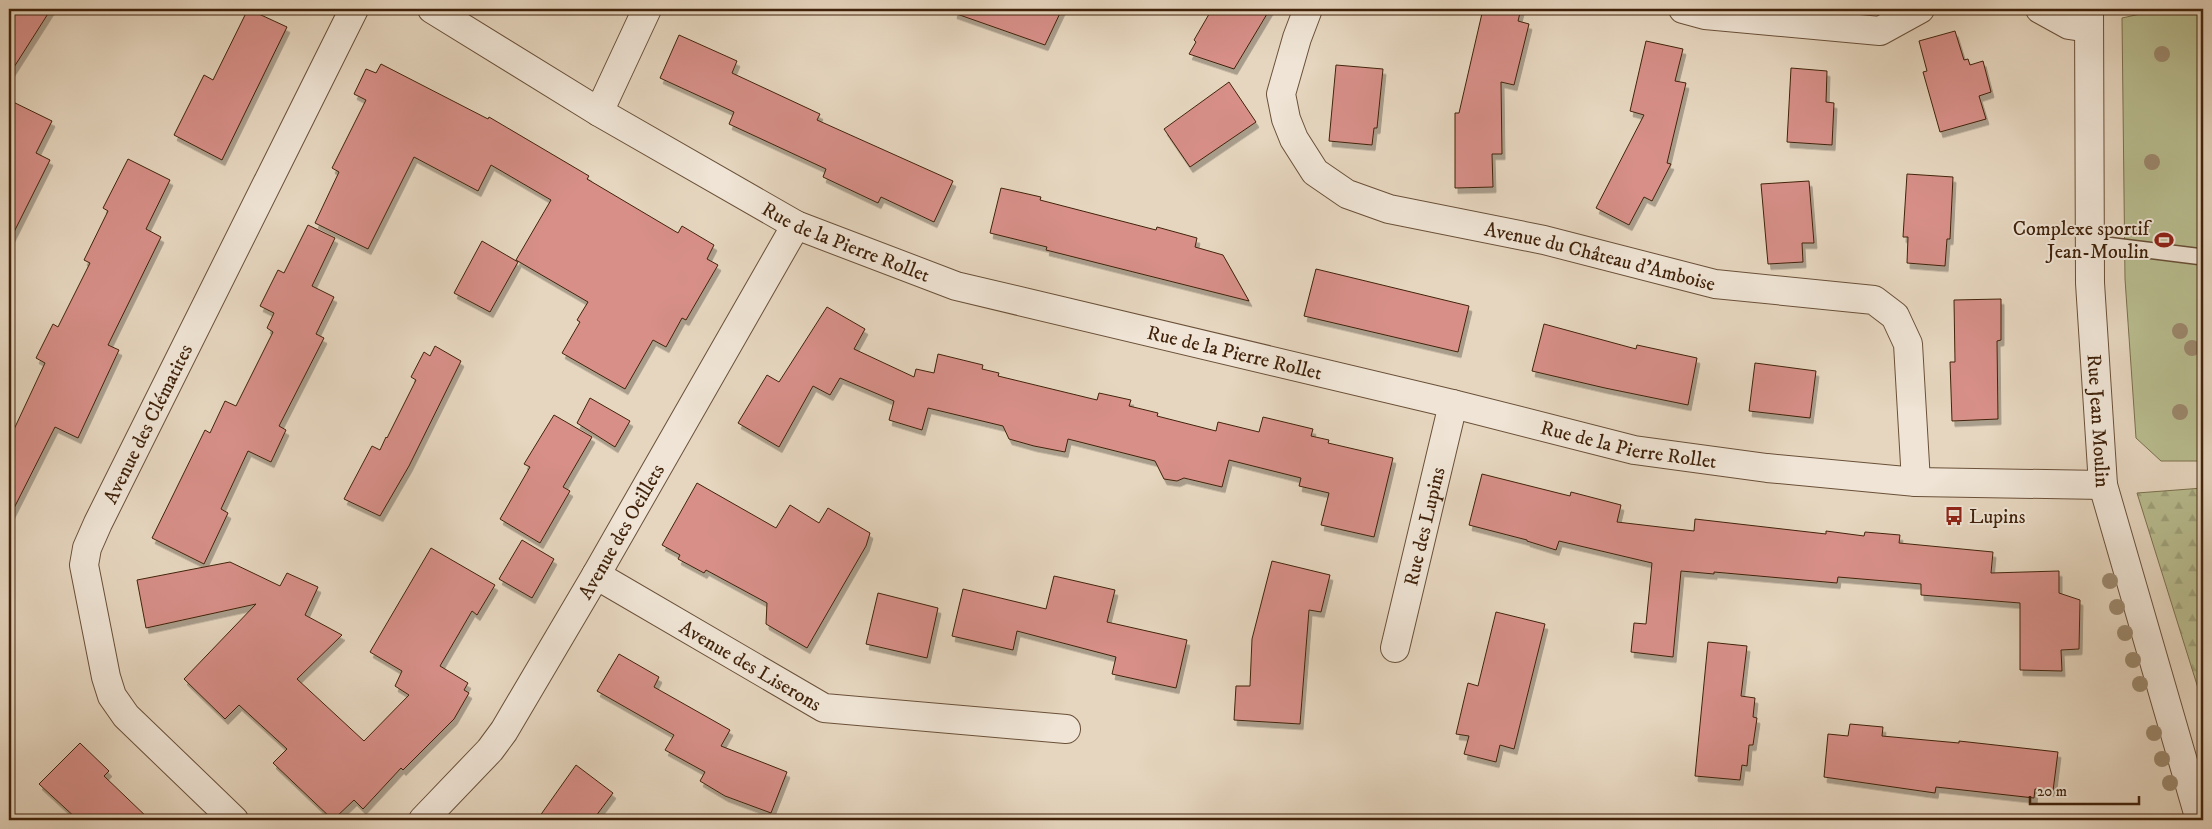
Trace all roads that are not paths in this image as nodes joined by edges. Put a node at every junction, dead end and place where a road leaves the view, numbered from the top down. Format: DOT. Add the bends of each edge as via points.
graph roads {
  1 [pos="354,9"];
  2 [pos="432,9"];
  3 [pos="647,9"];
  4 [pos="1308,9"];
  5 [pos="1684,9"];
  6 [pos="1920,9"];
  7 [pos="2040,9"];
  8 [pos="2089,18"];
  9 [pos="599,112"];
  10 [pos="796,225"];
  11 [pos="2090,243"];
  12 [pos="2203,257"];
  13 [pos="1453,404"];
  14 [pos="1916,482"];
  15 [pos="2103,485"];
  16 [pos="596,575"];
  17 [pos="1395,648"];
  18 [pos="1066,729"];
  19 [pos="234,820"];
  20 [pos="423,820"];
  21 [pos="2200,820"];
  1 -- 19 [label="street, Avenue des Clématites" via="98,523 84,564 112,696 126,716"];
  2 -- 9 [label="street, Rue de la Pierre Rollet"];
  3 -- 9 [label="street"];
  4 -- 14 [label="street, Avenue du Château d'Amboise" via="1282,94 1286,119 1315,172 1347,194 1389,209 1544,240 1715,284 1874,300 1895,316 1908,344"];
  5 -- 6 [label="street" via="1705,15 1880,31"];
  7 -- 8 [label="street" via="2069,26"];
  8 -- 11 [label="street, Rue Jean Moulin"];
  9 -- 10 [label="street, Rue de la Pierre Rollet"];
  10 -- 13 [label="street, Rue de la Pierre Rollet" via="956,286"];
  10 -- 16 [label="street, Avenue des Oeillets"];
  11 -- 12 [label="lane"];
  11 -- 15 [label="street, Rue Jean Moulin"];
  13 -- 14 [label="street, Rue de la Pierre Rollet" via="1634,450 1767,468"];
  13 -- 17 [label="street, Rue des Lupins"];
  14 -- 15 [label="street, Rue de la Pierre Rollet"];
  15 -- 21 [label="street, Rue Jean Moulin"];
  16 -- 18 [label="street, Avenue des Liserons" via="824,708"];
  16 -- 20 [label="street, Avenue des Oeillets" via="504,731"];
}
